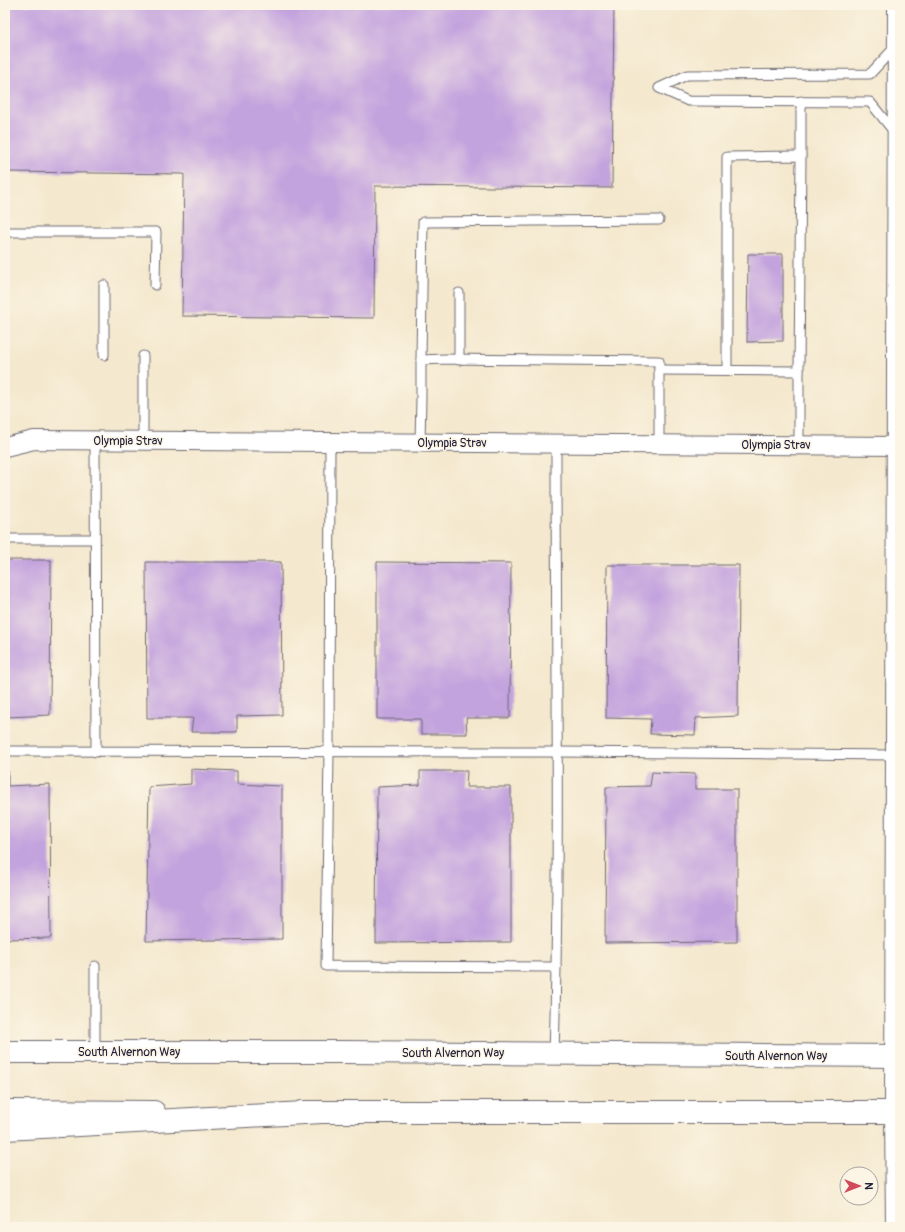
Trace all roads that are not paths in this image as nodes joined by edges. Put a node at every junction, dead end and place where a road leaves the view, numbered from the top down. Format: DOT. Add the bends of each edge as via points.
graph roads {
  1 [pos="899,5"];
  2 [pos="899,43"];
  3 [pos="801,101"];
  4 [pos="898,136"];
  5 [pos="801,156"];
  6 [pos="659,220"];
  7 [pos="5,232"];
  8 [pos="104,285"];
  9 [pos="155,285"];
  10 [pos="459,293"];
  11 [pos="104,355"];
  12 [pos="143,356"];
  13 [pos="421,360"];
  14 [pos="459,360"];
  15 [pos="659,370"];
  16 [pos="727,370"];
  17 [pos="799,371"];
  18 [pos="95,441"];
  19 [pos="143,441"];
  20 [pos="330,442"];
  21 [pos="420,443"];
  22 [pos="556,444"];
  23 [pos="659,444"];
  24 [pos="799,445"];
  25 [pos="899,446"];
  26 [pos="5,447"];
  27 [pos="5,539"];
  28 [pos="96,539"];
  29 [pos="5,751"];
  30 [pos="96,752"];
  31 [pos="329,752"];
  32 [pos="557,752"];
  33 [pos="897,755"];
  34 [pos="96,966"];
  35 [pos="556,968"];
  36 [pos="5,1052"];
  37 [pos="95,1052"];
  38 [pos="554,1054"];
  39 [pos="898,1056"];
  40 [pos="5,1111"];
  41 [pos="322,1112"];
  42 [pos="898,1112"];
  43 [pos="5,1129"];
  44 [pos="897,1227"];
  1 -- 2 [label="main road"];
  2 -- 3 [label="lane" via="870,74 687,75 659,88 688,101"];
  2 -- 4 [label="main road"];
  3 -- 4 [label="lane" via="870,102"];
  3 -- 5 [label="lane"];
  4 -- 25 [label="main road"];
  5 -- 16 [label="lane" via="727,157"];
  5 -- 17 [label="lane"];
  6 -- 13 [label="lane" via="423,222"];
  7 -- 9 [label="lane" via="156,232"];
  8 -- 11 [label="lane"];
  10 -- 14 [label="lane"];
  12 -- 19 [label="lane"];
  13 -- 14 [label="lane"];
  13 -- 21 [label="lane"];
  14 -- 15 [label="lane" via="659,361"];
  15 -- 16 [label="lane"];
  15 -- 23 [label="lane"];
  16 -- 17 [label="lane"];
  17 -- 24 [label="lane"];
  18 -- 19 [label="street, Olympia Strav"];
  18 -- 26 [label="street, Olympia Strav" via="34,440"];
  18 -- 28 [label="lane"];
  19 -- 20 [label="street, Olympia Strav"];
  20 -- 21 [label="street, Olympia Strav"];
  20 -- 31 [label="lane"];
  21 -- 22 [label="street, Olympia Strav"];
  22 -- 23 [label="street, Olympia Strav"];
  22 -- 32 [label="lane"];
  23 -- 24 [label="street, Olympia Strav"];
  24 -- 25 [label="street, Olympia Strav"];
  25 -- 33 [label="main road"];
  27 -- 28 [label="lane"];
  28 -- 30 [label="lane"];
  29 -- 30 [label="lane"];
  30 -- 31 [label="lane"];
  31 -- 32 [label="lane"];
  31 -- 35 [label="lane" via="326,966"];
  32 -- 33 [label="lane"];
  32 -- 35 [label="lane"];
  33 -- 39 [label="main road"];
  34 -- 37 [label="lane"];
  35 -- 38 [label="lane"];
  36 -- 37 [label="main road, South Alvernon Way"];
  37 -- 38 [label="main road, South Alvernon Way"];
  38 -- 39 [label="main road, South Alvernon Way"];
  39 -- 42 [label="main road"];
  40 -- 41 [label="main road"];
  41 -- 42 [label="main road"];
  41 -- 43 [label="main road"];
  42 -- 44 [label="main road"];
}
